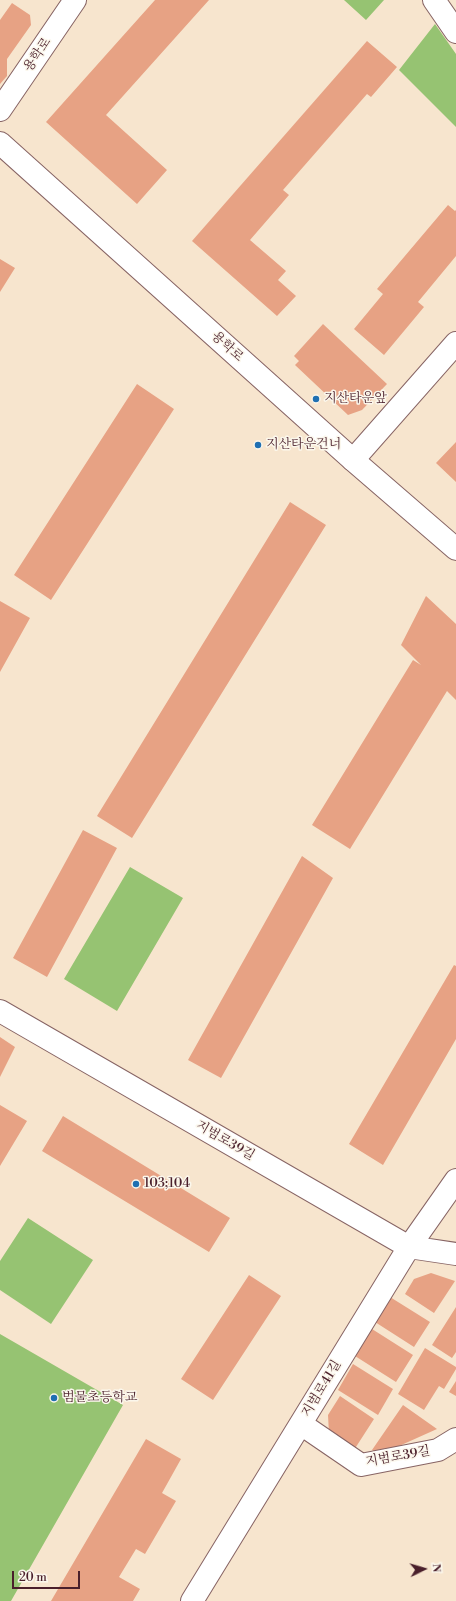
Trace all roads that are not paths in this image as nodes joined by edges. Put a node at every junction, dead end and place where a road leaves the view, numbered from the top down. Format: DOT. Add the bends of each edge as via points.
graph roads {
  1 [pos="75,0"];
  2 [pos="434,0"];
  3 [pos="456,32"];
  4 [pos="0,110"];
  5 [pos="0,142"];
  6 [pos="456,343"];
  7 [pos="353,460"];
  8 [pos="456,549"];
  9 [pos="0,1011"];
  10 [pos="456,1180"];
  11 [pos="409,1247"];
  12 [pos="456,1254"];
  13 [pos="301,1424"];
  14 [pos="456,1439"];
  15 [pos="192,1601"];
  1 -- 4 [label="street, 용학로"];
  2 -- 3 [label="street"];
  5 -- 7 [label="street, 용학로"];
  6 -- 7 [label="street"];
  7 -- 8 [label="street, 용학로"];
  9 -- 11 [label="street, 지범로39길"];
  10 -- 11 [label="street, 지범로41길"];
  11 -- 12 [label="street, 지범로39길"];
  11 -- 13 [label="street, 지범로41길"];
  13 -- 14 [label="street, 지범로39길" via="361,1465 438,1450"];
  13 -- 15 [label="street, 지범로41길"];
}
